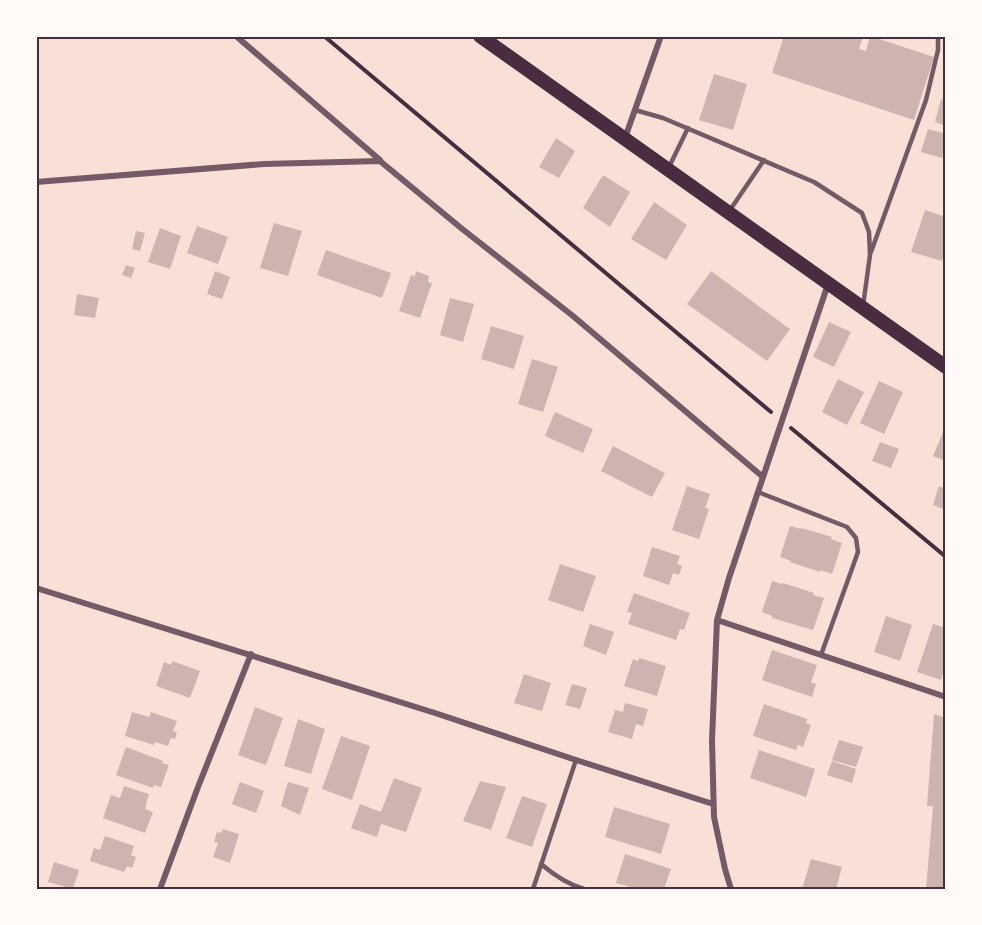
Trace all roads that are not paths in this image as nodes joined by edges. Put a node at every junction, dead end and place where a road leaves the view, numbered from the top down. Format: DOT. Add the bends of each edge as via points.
graph roads {
  1 [pos="236,36"];
  2 [pos="480,36"];
  3 [pos="661,36"];
  4 [pos="938,36"];
  5 [pos="635,110"];
  6 [pos="688,128"];
  7 [pos="625,138"];
  8 [pos="764,160"];
  9 [pos="380,161"];
  10 [pos="668,169"];
  11 [pos="36,182"];
  12 [pos="728,212"];
  13 [pos="870,255"];
  14 [pos="828,284"];
  15 [pos="862,308"];
  16 [pos="946,367"];
  17 [pos="763,477"];
  18 [pos="758,492"];
  19 [pos="36,588"];
  20 [pos="717,620"];
  21 [pos="251,654"];
  22 [pos="821,655"];
  23 [pos="946,697"];
  24 [pos="576,760"];
  25 [pos="713,804"];
  26 [pos="541,864"];
  27 [pos="160,889"];
  28 [pos="533,889"];
  29 [pos="584,889"];
  30 [pos="731,889"];
  1 -- 9 [label="street"];
  2 -- 7 [label="main road"];
  3 -- 5 [label="street"];
  4 -- 13 [label="lane" via="926,100"];
  5 -- 6 [label="lane"];
  5 -- 7 [label="street"];
  6 -- 8 [label="lane"];
  6 -- 10 [label="lane"];
  7 -- 10 [label="main road"];
  8 -- 12 [label="lane"];
  8 -- 13 [label="lane" via="814,182 862,213 869,232"];
  9 -- 11 [label="street" via="264,164"];
  9 -- 17 [label="street" via="573,316"];
  10 -- 12 [label="main road"];
  12 -- 14 [label="main road"];
  13 -- 15 [label="lane"];
  14 -- 15 [label="main road"];
  14 -- 17 [label="street"];
  15 -- 16 [label="main road"];
  17 -- 18 [label="street"];
  18 -- 20 [label="street"];
  18 -- 22 [label="lane" via="847,527 856,538 858,552"];
  19 -- 21 [label="street"];
  20 -- 22 [label="street"];
  20 -- 25 [label="street"];
  21 -- 24 [label="street"];
  21 -- 27 [label="street"];
  22 -- 23 [label="street"];
  24 -- 25 [label="street"];
  24 -- 26 [label="lane"];
  25 -- 30 [label="street"];
  26 -- 28 [label="lane"];
  26 -- 29 [label="lane" via="572,886"];
}
